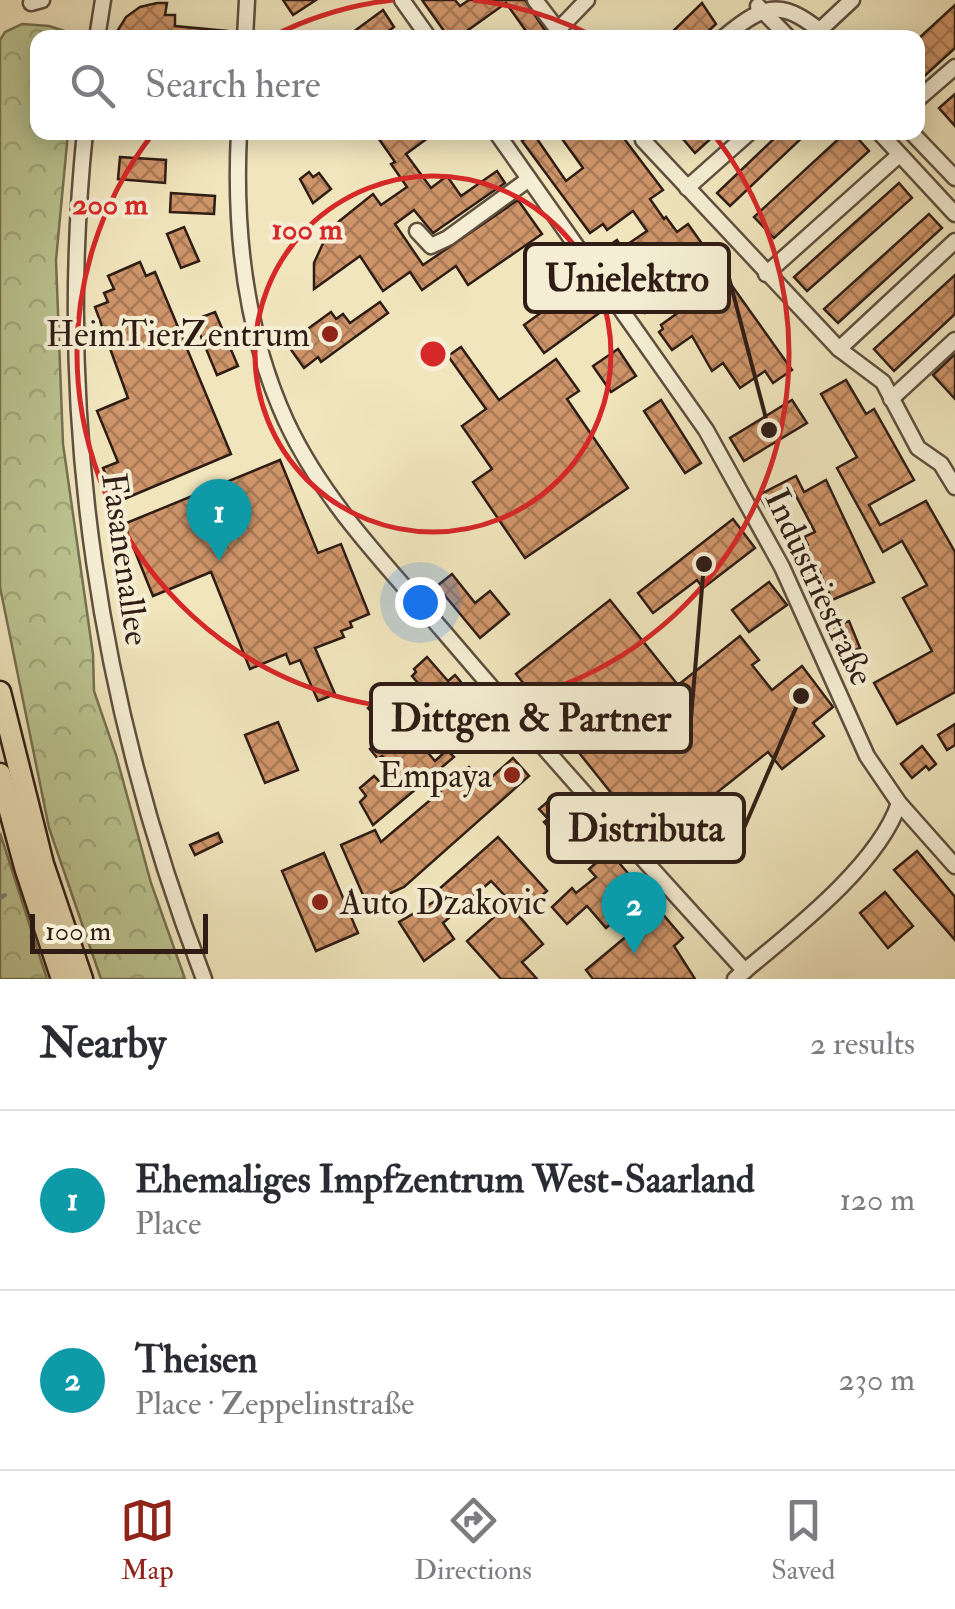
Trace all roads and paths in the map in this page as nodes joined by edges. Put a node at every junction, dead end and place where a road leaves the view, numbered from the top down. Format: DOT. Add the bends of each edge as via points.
graph roads {
  1 [pos="103,0"];
  2 [pos="247,0"];
  3 [pos="402,0"];
  4 [pos="535,0"];
  5 [pos="587,0"];
  6 [pos="852,0"];
  7 [pos="758,6"];
  8 [pos="98,30"];
  9 [pos="245,30"];
  10 [pos="423,30"];
  11 [pos="558,30"];
  12 [pos="564,30"];
  13 [pos="732,30"];
  14 [pos="781,30"];
  15 [pos="822,30"];
  16 [pos="827,30"];
  17 [pos="955,67"];
  18 [pos="925,94"];
  19 [pos="84,140"];
  20 [pos="240,140"];
  21 [pos="502,140"];
  22 [pos="643,140"];
  23 [pos="741,140"];
  24 [pos="887,140"];
  25 [pos="919,140"];
  26 [pos="900,154"];
  27 [pos="955,178"];
  28 [pos="530,179"];
  29 [pos="687,188"];
  30 [pos="955,214"];
  31 [pos="418,231"];
  32 [pos="955,241"];
  33 [pos="766,274"];
  34 [pos="955,340"];
  35 [pos="839,348"];
  36 [pos="891,399"];
  37 [pos="955,487"];
  38 [pos="0,692"];
  39 [pos="0,774"];
  40 [pos="899,803"];
  41 [pos="955,866"];
  42 [pos="740,975"];
  43 [pos="62,979"];
  44 [pos="82,979"];
  45 [pos="204,979"];
  1 -- 8 [label="street"];
  2 -- 9 [label="street"];
  3 -- 10 [label="street"];
  4 -- 11 [label="street"];
  5 -- 12 [label="street"];
  6 -- 16 [label="street"];
  7 -- 13 [label="street"];
  7 -- 14 [label="street"];
  7 -- 15 [label="street" via="787,4"];
  17 -- 18 [label="street"];
  19 -- 45 [label="street, Fasanenallee" via="78,399 97,597 144,808"];
  20 -- 42 [label="street" via="238,208 254,323 274,390 306,459 410,592"];
  21 -- 28 [label="street, Industriestraße"];
  22 -- 29 [label="street"];
  23 -- 29 [label="street"];
  24 -- 26 [label="street"];
  25 -- 27 [label="street"];
  26 -- 30 [label="street"];
  26 -- 33 [label="street"];
  28 -- 31 [label="street" via="431,246"];
  28 -- 40 [label="street, Industriestraße" via="731,472 782,567 856,734"];
  29 -- 33 [label="street"];
  32 -- 35 [label="street"];
  33 -- 35 [label="street"];
  34 -- 36 [label="street"];
  35 -- 36 [label="street" via="883,382"];
  36 -- 37 [label="street" via="918,448 941,464"];
  38 -- 44 [label="highway" via="43,864"];
  39 -- 43 [label="highway"];
  40 -- 41 [label="street, Industriestraße"];
  40 -- 42 [label="street" via="857,867 784,948"];
}
